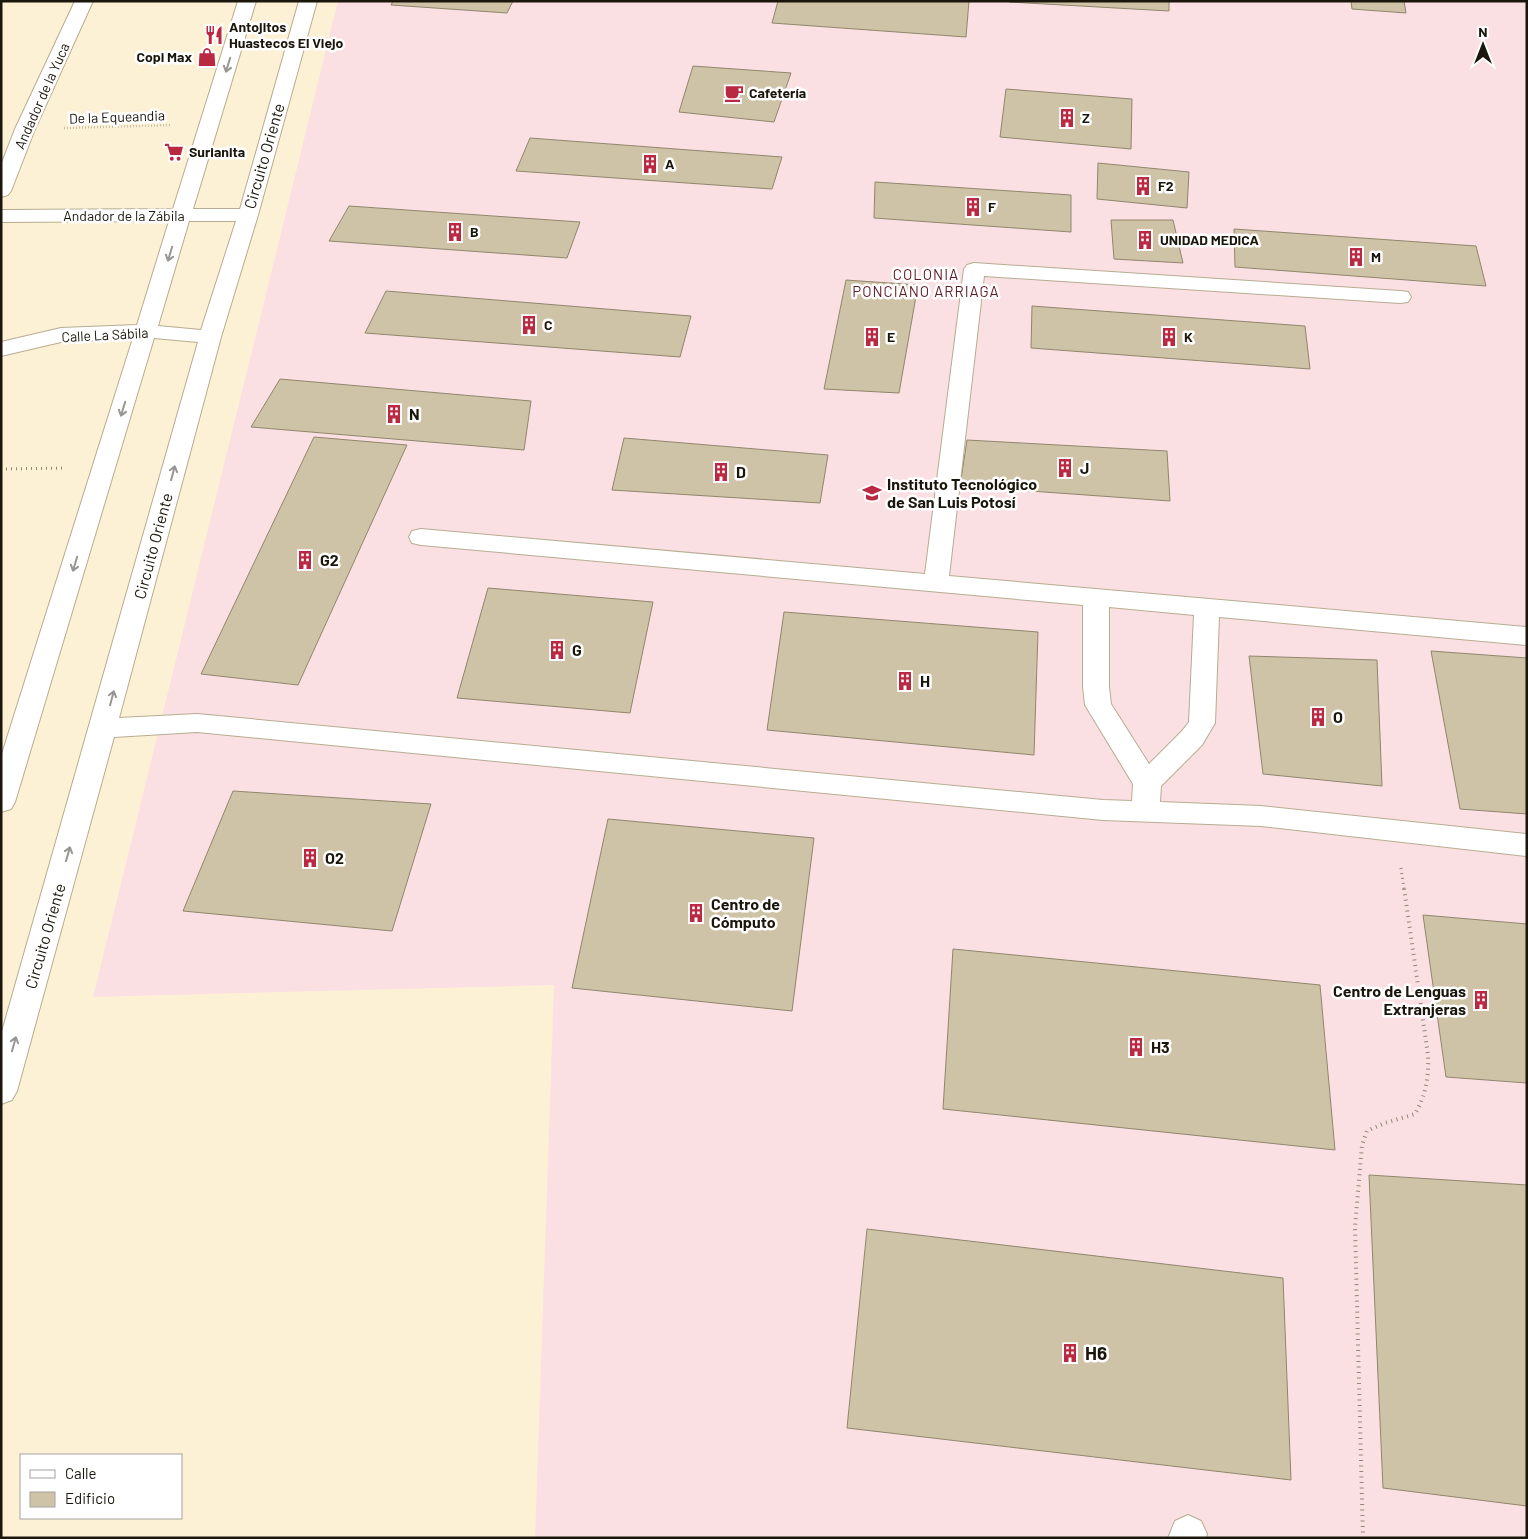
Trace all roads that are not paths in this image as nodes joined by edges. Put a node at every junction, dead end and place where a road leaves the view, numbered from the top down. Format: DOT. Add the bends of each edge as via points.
graph roads {
  1 [pos="84,1"];
  2 [pos="247,1"];
  3 [pos="308,1"];
  4 [pos="1,191"];
  5 [pos="248,215"];
  6 [pos="1,216"];
  7 [pos="181,217"];
  8 [pos="1400,296"];
  9 [pos="146,331"];
  10 [pos="210,337"];
  11 [pos="1,349"];
  12 [pos="421,537"];
  13 [pos="936,584"];
  14 [pos="1096,598"];
  15 [pos="1207,608"];
  16 [pos="1527,636"];
  17 [pos="103,728"];
  18 [pos="1147,783"];
  19 [pos="1,802"];
  20 [pos="1146,813"];
  21 [pos="1527,845"];
  22 [pos="1,1091"];
  1 -- 4 [label="street, Andador de la Yuca"];
  2 -- 7 [label="street, one-way"];
  3 -- 5 [label="street, Circuito Oriente"];
  5 -- 7 [label="street, Andador de la Zábila"];
  5 -- 10 [label="street, Circuito Oriente"];
  6 -- 7 [label="street, Andador de la Zábila"];
  7 -- 9 [label="street, one-way"];
  8 -- 13 [label="street" via="974,269"];
  9 -- 10 [label="street, Calle La Sábila"];
  9 -- 11 [label="street, Calle La Sábila" via="61,335"];
  9 -- 19 [label="street, one-way"];
  17 -- 10 [label="street, Circuito Oriente, one-way"];
  12 -- 13 [label="street"];
  13 -- 14 [label="street"];
  14 -- 15 [label="street"];
  14 -- 18 [label="street" via="1098,705"];
  15 -- 16 [label="street"];
  15 -- 18 [label="street" via="1202,722 1192,738"];
  17 -- 20 [label="street" via="197,722"];
  22 -- 17 [label="street, Circuito Oriente, one-way"];
  18 -- 20 [label="street"];
  20 -- 21 [label="street" via="1261,816"];
}
